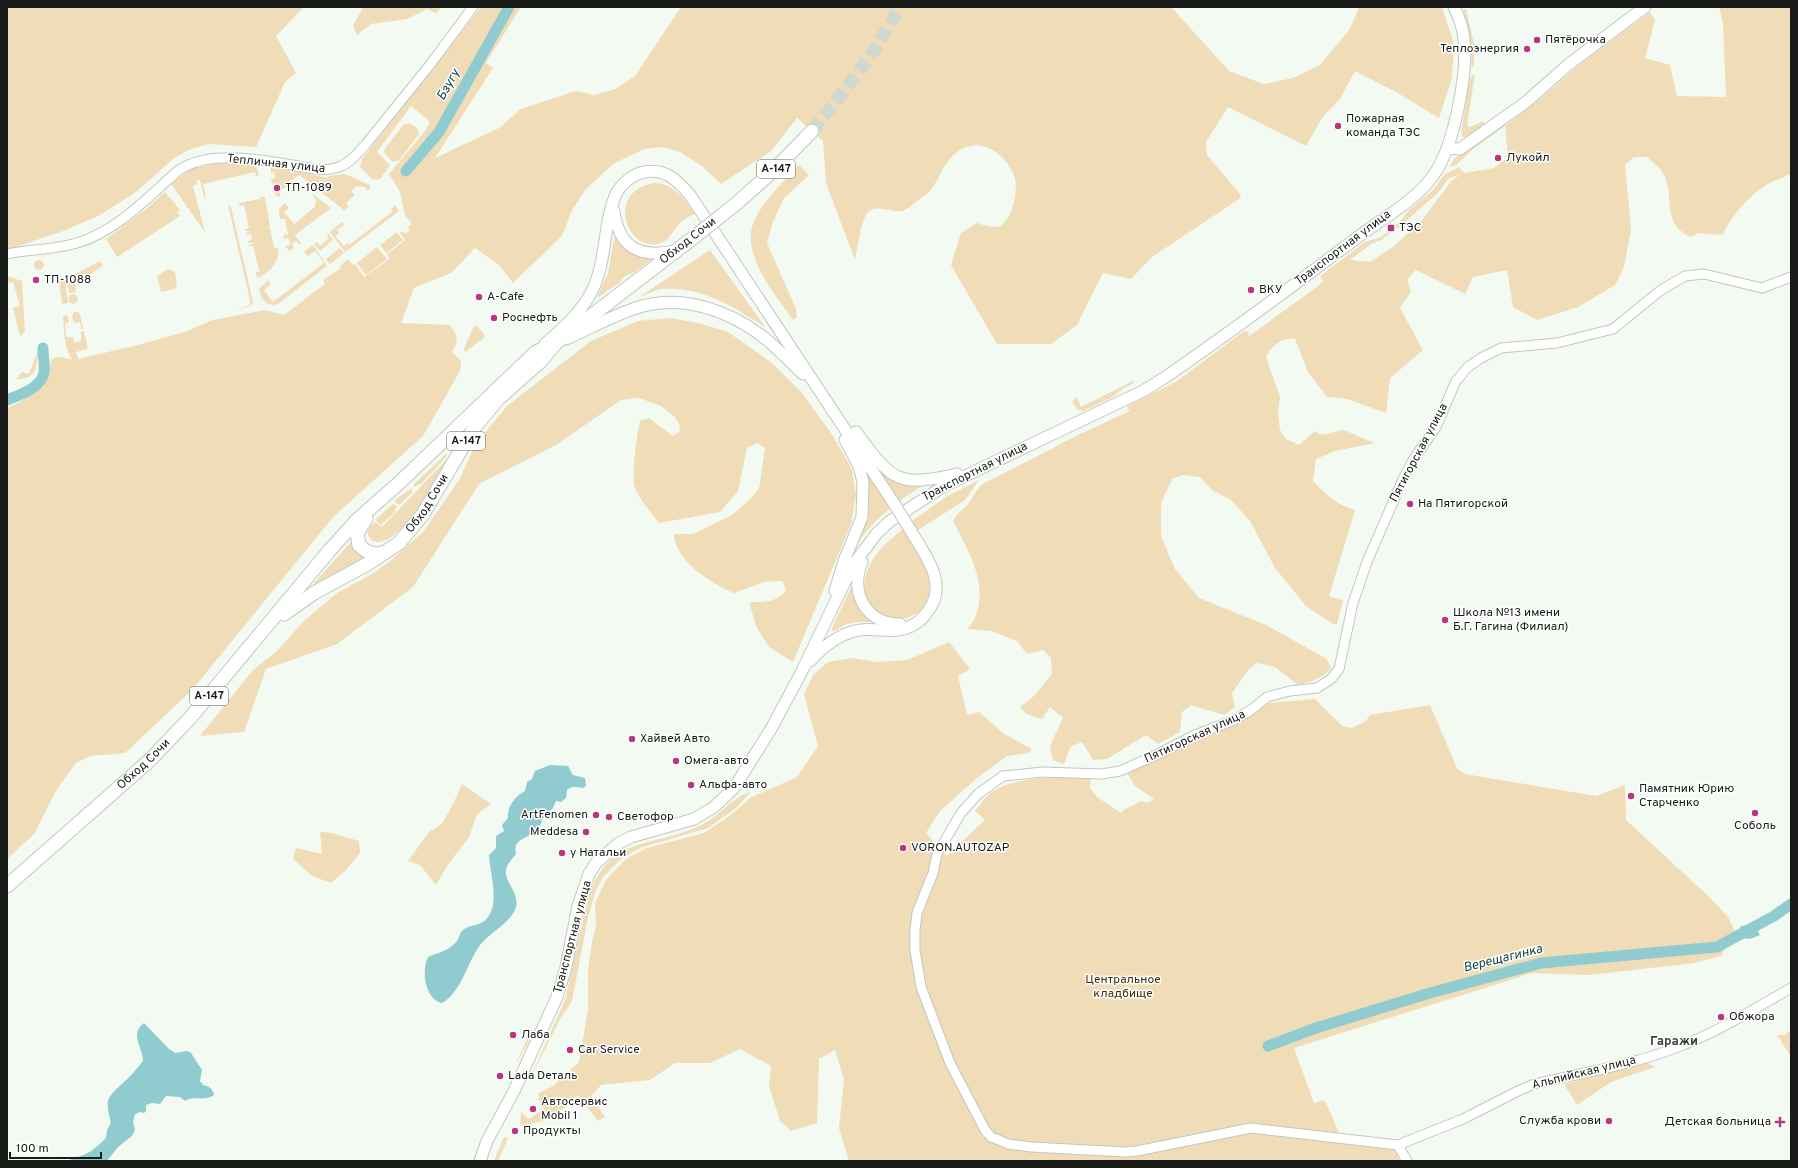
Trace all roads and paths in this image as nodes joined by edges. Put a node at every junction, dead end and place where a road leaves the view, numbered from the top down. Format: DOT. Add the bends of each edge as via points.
graph roads {
  1 [pos="473,7"];
  2 [pos="1454,7"];
  3 [pos="1645,7"];
  4 [pos="812,131"];
  5 [pos="1446,148"];
  6 [pos="613,203"];
  7 [pos="676,251"];
  8 [pos="7,254"];
  9 [pos="1791,277"];
  10 [pos="557,342"];
  11 [pos="536,352"];
  12 [pos="815,385"];
  13 [pos="829,407"];
  14 [pos="973,471"];
  15 [pos="398,484"];
  16 [pos="877,533"];
  17 [pos="389,550"];
  18 [pos="932,606"];
  19 [pos="826,622"];
  20 [pos="266,629"];
  21 [pos="804,667"];
  22 [pos="7,886"];
  23 [pos="1791,988"];
  24 [pos="1398,1145"];
  25 [pos="480,1161"];
  26 [pos="1406,1161"];
  1 -- 8 [label="street, Тепличная улица" via="366,144 356,156 342,166 327,170 266,160 201,160 186,165 114,224 87,240 62,247"];
  2 -- 5 [label="main road, Транспортная улица" via="1464,37 1465,54 1460,94"];
  3 -- 5 [label="main road" via="1568,64 1526,102 1460,149"];
  4 -- 7 [label="highway, Обход Сочи / А-147, bridge" via="737,203"];
  5 -- 14 [label="main road, Транспортная улица" via="1433,176 1404,203 1176,370 1143,391"];
  6 -- 7 [label="main road, А-147" via="620,232 631,246 644,253"];
  6 -- 11 [label="main road, А-147" via="603,256 592,291 577,314"];
  6 -- 12 [label="main road, А-147" via="617,192 626,181 640,172 653,170 668,174 678,181 690,195"];
  7 -- 10 [label="highway, Обход Сочи / А-147"];
  9 -- 24 [label="street, Пятигорская улица" via="1762,288 1704,274 1685,276 1662,290 1617,327 1549,344 1501,348 1481,358 1461,374 1436,427 1403,479 1378,533 1353,603 1339,669 1331,679 1316,688 1290,691 1267,698 1232,721 1195,734 1120,771 1102,774 1042,772 1003,776 978,794 961,813 938,854 917,913 915,950 919,980 950,1063 991,1136 1008,1144 1031,1147 1125,1152 1251,1128"];
  10 -- 11 [label="highway, Обход Сочи / А-147"];
  10 -- 12 [label="main road, А-147" via="645,305 667,302 694,304 705,306 746,325 767,340"];
  10 -- 17 [label="highway, Обход Сочи / А-147" via="541,361 498,399 474,428 423,514 408,534"];
  11 -- 15 [label="highway, Обход Сочи / А-147"];
  12 -- 13 [label="main road, А-147"];
  13 -- 14 [label="main road" via="848,421 890,474 900,479 928,480"];
  13 -- 18 [label="main road, bridge" via="893,502 935,574 937,591"];
  13 -- 19 [label="main road" via="859,466 864,496 862,518 844,561"];
  14 -- 16 [label="main road, Транспортная улица" via="915,504"];
  15 -- 17 [label="highway, А-147" via="361,525 357,533 359,544 371,554"];
  15 -- 20 [label="highway, Обход Сочи / А-147" via="352,525"];
  16 -- 18 [label="main road" via="862,561 857,578 858,593 866,608 880,620 900,624 917,618"];
  16 -- 19 [label="main road, Транспортная улица" via="854,565"];
  17 -- 20 [label="highway, Обход Сочи / А-147" via="370,564 301,601"];
  18 -- 21 [label="main road" via="920,620 906,628 856,630 842,636 824,648"];
  19 -- 21 [label="main road, Транспортная улица"];
  20 -- 22 [label="highway, Обход Сочи / А-147" via="190,718 150,760"];
  21 -- 25 [label="main road, Транспортная улица" via="754,757 724,799 694,819 631,837 619,843 596,863 589,874 578,906 566,967 557,997 487,1141"];
  23 -- 24 [label="street, Альпийская улица" via="1722,1027 1679,1047 1642,1059 1534,1084 1463,1119"];
  24 -- 26 [label="street"];
}
